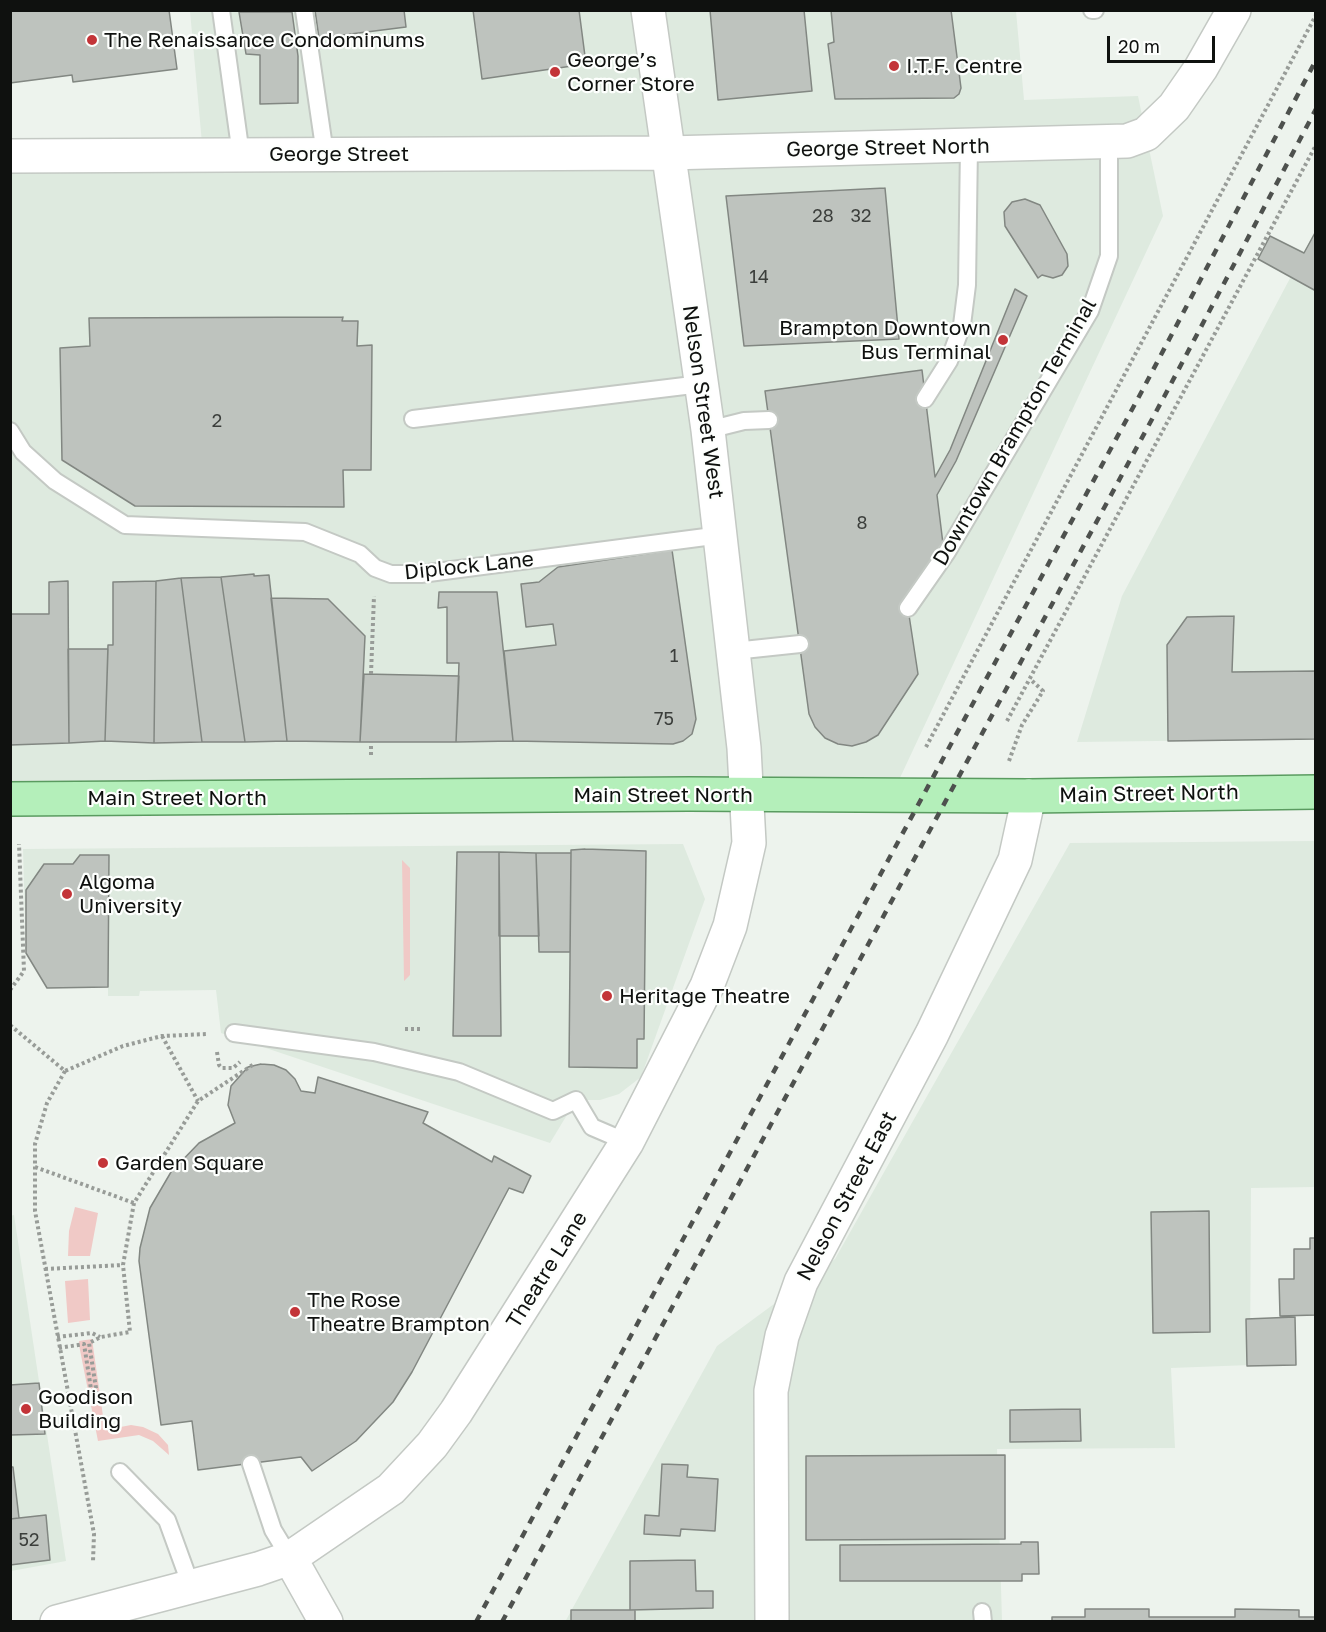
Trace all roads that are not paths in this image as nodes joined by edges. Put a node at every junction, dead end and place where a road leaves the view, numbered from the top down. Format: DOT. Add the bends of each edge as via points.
graph roads {
  1 [pos="221,10"];
  2 [pos="304,10"];
  3 [pos="648,10"];
  4 [pos="1234,10"];
  5 [pos="1109,142"];
  6 [pos="969,146"];
  7 [pos="668,153"];
  8 [pos="241,154"];
  9 [pos="325,154"];
  10 [pos="10,156"];
  11 [pos="701,384"];
  12 [pos="926,399"];
  13 [pos="413,419"];
  14 [pos="769,420"];
  15 [pos="708,430"];
  16 [pos="10,431"];
  17 [pos="721,535"];
  18 [pos="908,608"];
  19 [pos="800,644"];
  20 [pos="734,651"];
  21 [pos="1316,792"];
  22 [pos="747,794"];
  23 [pos="1029,796"];
  24 [pos="10,799"];
  25 [pos="234,1033"];
  26 [pos="627,1142"];
  27 [pos="251,1464"];
  28 [pos="120,1472"];
  29 [pos="290,1558"];
  30 [pos="191,1586"];
  31 [pos="57,1622"];
  32 [pos="326,1622"];
  33 [pos="771,1622"];
  1 -- 8 [label="lane"];
  2 -- 9 [label="lane"];
  3 -- 7 [label="street, Nelson Street West"];
  4 -- 5 [label="street" via="1174,107 1153,129 1127,141"];
  5 -- 6 [label="street, George Street North"];
  5 -- 18 [label="lane, Downtown Brampton Terminal" via="1109,256 1090,311 947,552"];
  6 -- 7 [label="street, George Street North"];
  6 -- 12 [label="lane" via="967,285 962,325 949,361"];
  7 -- 9 [label="street, George Street"];
  7 -- 11 [label="street, Nelson Street West"];
  8 -- 9 [label="street, George Street"];
  8 -- 10 [label="street, George Street"];
  11 -- 13 [label="lane"];
  11 -- 15 [label="street, Nelson Street West"];
  14 -- 15 [label="lane" via="744,421"];
  15 -- 17 [label="street, Nelson Street West"];
  16 -- 17 [label="lane, Diplock Lane" via="23,452 55,481 125,525 305,532 360,554 375,568 391,574 421,574"];
  17 -- 20 [label="street, Nelson Street West"];
  19 -- 20 [label="lane"];
  20 -- 22 [label="street, Nelson Street West"];
  21 -- 23 [label="main road, Main Street North"];
  22 -- 23 [label="main road, Main Street North"];
  22 -- 24 [label="main road, Main Street North"];
  22 -- 26 [label="street, Theatre Lane" via="749,843 730,926 707,986"];
  23 -- 33 [label="street, Nelson Street East" via="1015,860 932,1034 801,1282 782,1335 771,1391"];
  25 -- 26 [label="lane" via="374,1052 448,1070 553,1111 576,1100 592,1127"];
  26 -- 29 [label="street, Theatre Lane" via="492,1358 432,1445 390,1489"];
  27 -- 29 [label="lane" via="273,1530"];
  28 -- 30 [label="lane" via="167,1520"];
  29 -- 30 [label="street, Theatre Lane"];
  29 -- 32 [label="street"];
  30 -- 31 [label="street, Theatre Lane"];
}
